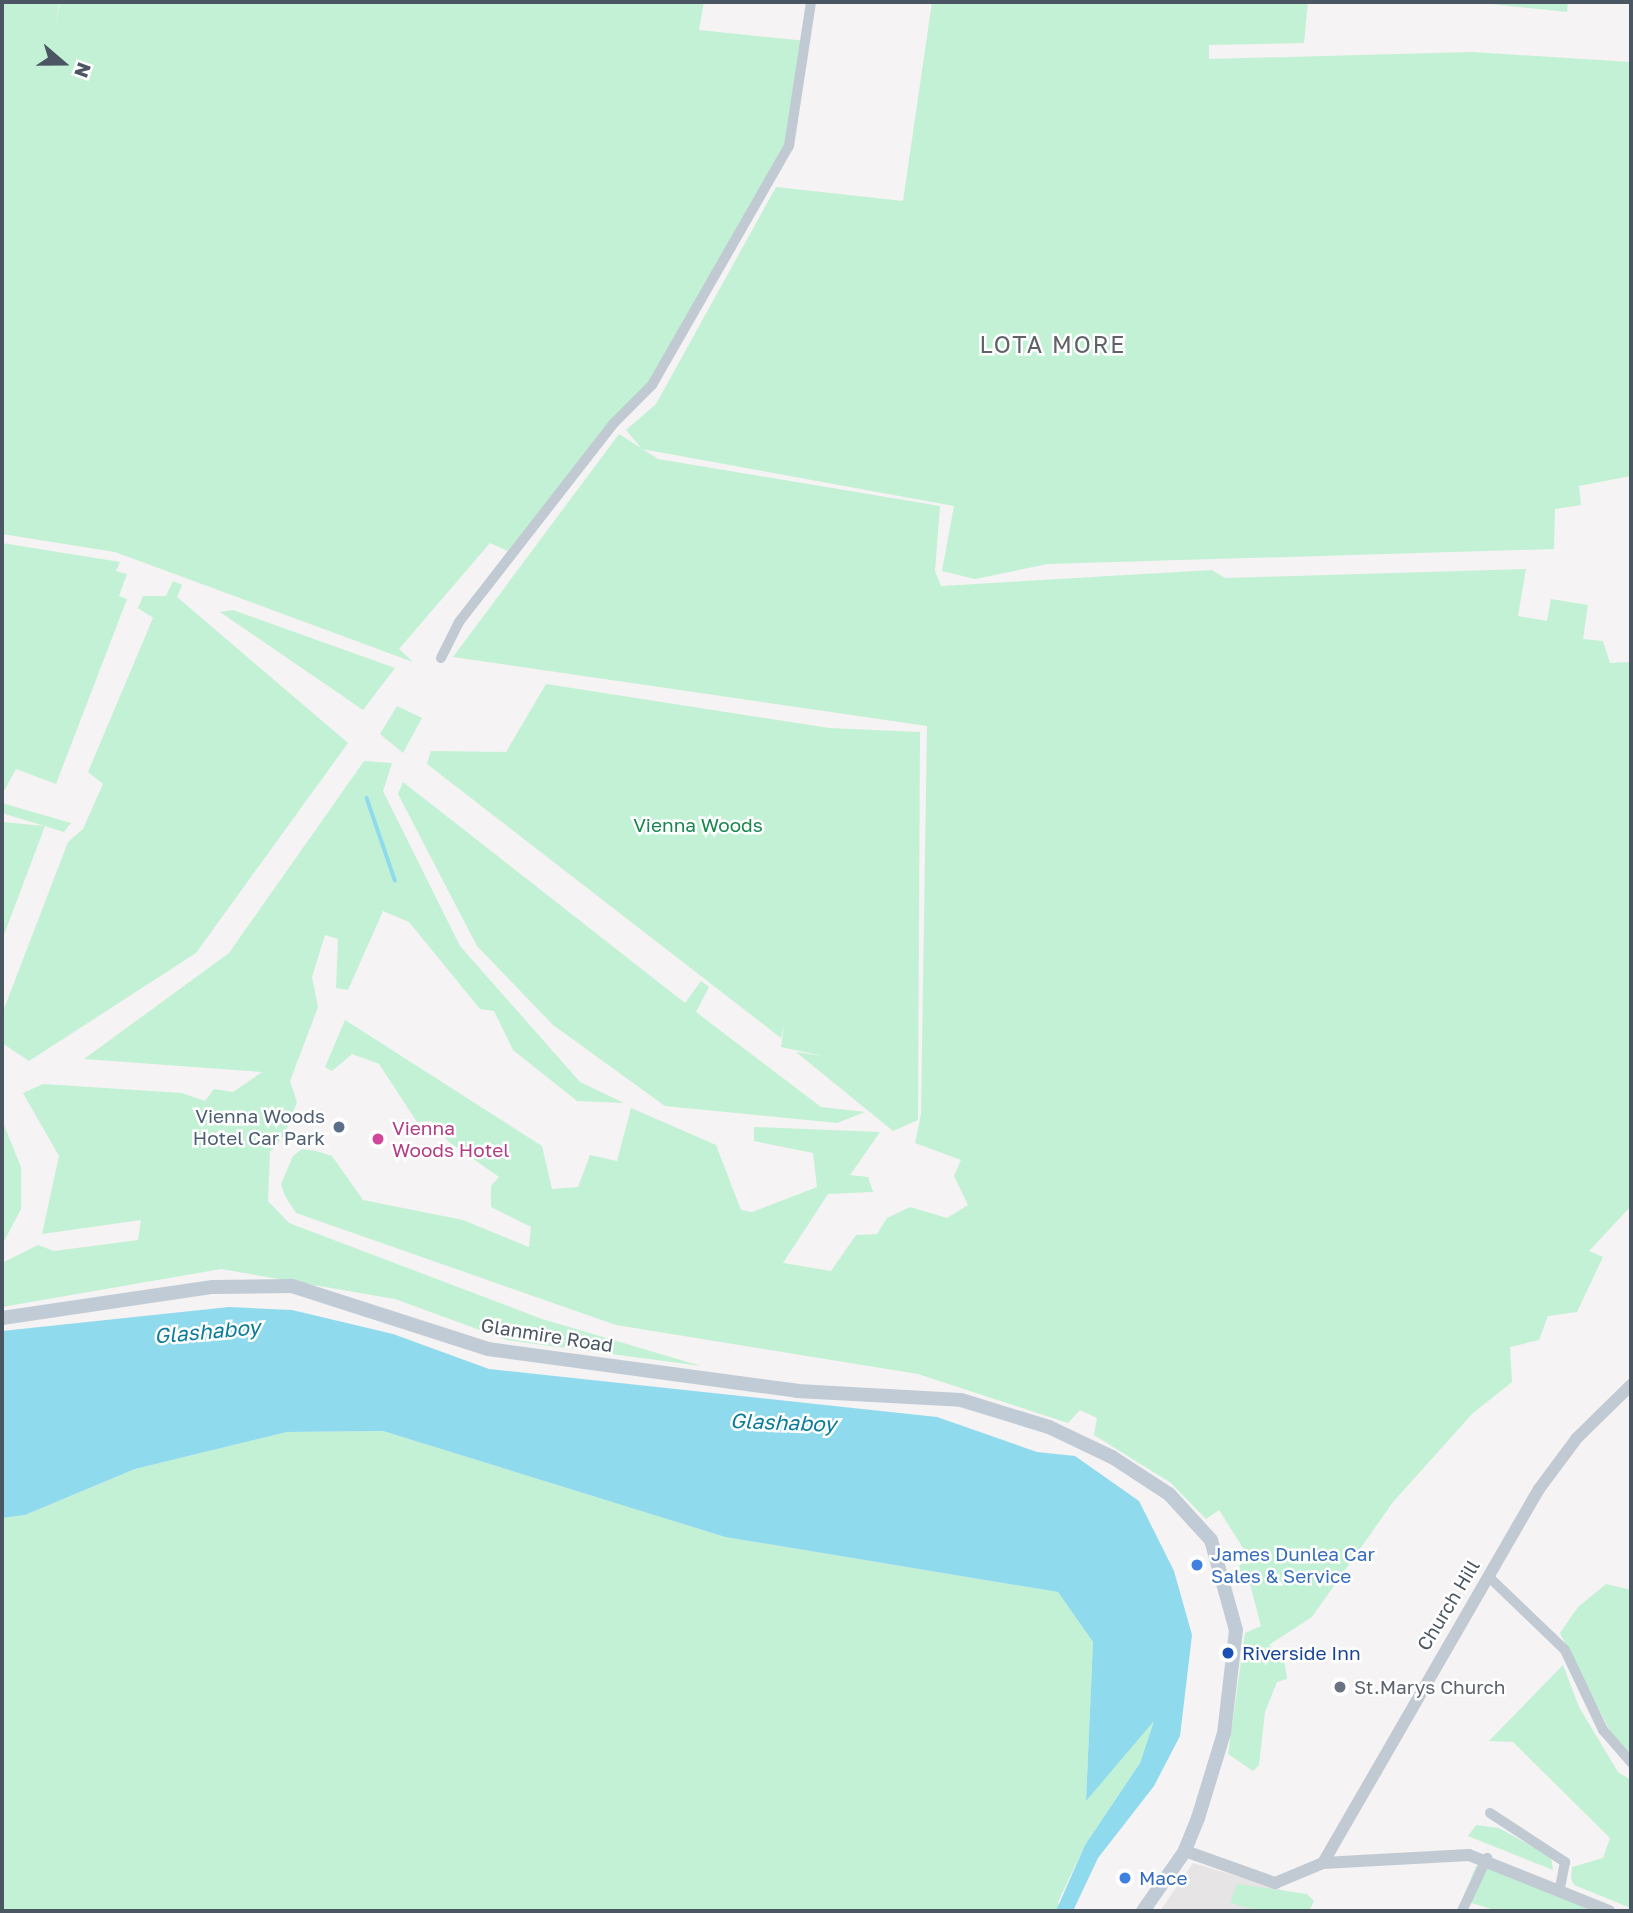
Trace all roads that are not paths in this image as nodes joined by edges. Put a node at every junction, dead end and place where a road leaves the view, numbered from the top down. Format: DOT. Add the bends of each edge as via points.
graph roads {
  1 [pos="811,2"];
  2 [pos="441,658"];
  3 [pos="2,1318"];
  4 [pos="1631,1385"];
  5 [pos="1488,1576"];
  6 [pos="1631,1762"];
  7 [pos="1490,1813"];
  8 [pos="1185,1851"];
  9 [pos="1487,1858"];
  10 [pos="1323,1863"];
  11 [pos="1560,1888"];
  12 [pos="1143,1911"];
  13 [pos="1462,1911"];
  14 [pos="1607,1911"];
  1 -- 2 [label="street" via="789,146 652,386 614,423 458,622"];
  3 -- 8 [label="main road, Glanmire Road" via="213,1287 292,1286 488,1349 797,1391 961,1400 1049,1427 1169,1494 1210,1540 1223,1569 1236,1630 1232,1683 1224,1733"];
  4 -- 5 [label="street, Church Hill" via="1556,1463"];
  5 -- 6 [label="street" via="1565,1650 1603,1730"];
  5 -- 10 [label="street, Church Hill"];
  7 -- 11 [label="street" via="1565,1863"];
  8 -- 10 [label="street" via="1275,1883"];
  8 -- 12 [label="main road, Glanmire Road"];
  9 -- 10 [label="street" via="1451,1854"];
  9 -- 11 [label="street"];
  9 -- 13 [label="street"];
  11 -- 14 [label="street"];
}
